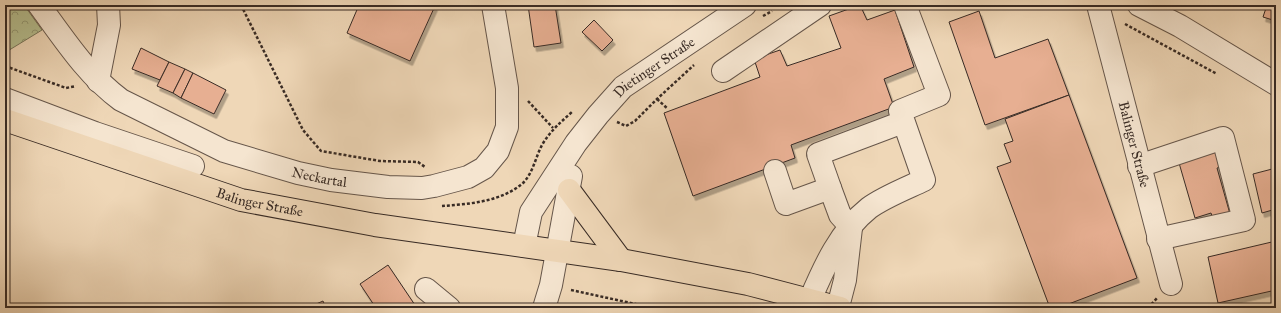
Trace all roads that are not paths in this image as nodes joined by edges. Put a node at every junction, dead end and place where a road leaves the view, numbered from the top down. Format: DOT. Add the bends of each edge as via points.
graph roads {
  1 [pos="39,5"];
  2 [pos="108,5"];
  3 [pos="493,5"];
  4 [pos="745,5"];
  5 [pos="820,5"];
  6 [pos="905,5"];
  7 [pos="1139,5"];
  8 [pos="1099,8"];
  9 [pos="723,71"];
  10 [pos="98,81"];
  11 [pos="1276,84"];
  12 [pos="5,99"];
  13 [pos="5,120"];
  14 [pos="903,122"];
  15 [pos="576,143"];
  16 [pos="193,166"];
  17 [pos="1139,166"];
  18 [pos="775,171"];
  19 [pos="830,188"];
  20 [pos="569,190"];
  21 [pos="851,227"];
  22 [pos="1158,239"];
  23 [pos="524,246"];
  24 [pos="557,251"];
  25 [pos="621,260"];
  26 [pos="1171,284"];
  27 [pos="426,288"];
  28 [pos="810,300"];
  29 [pos="449,308"];
  30 [pos="544,308"];
  31 [pos="839,308"];
  1 -- 10 [label="street, Neckartal" via="78,59"];
  2 -- 10 [label="street" via="109,25"];
  3 -- 10 [label="street, Neckartal" via="507,88 507,127 498,151 484,168 468,177 434,186 388,187 330,180 254,161 224,151 157,119 121,100"];
  4 -- 15 [label="street, Dietinger Straße" via="623,87"];
  5 -- 9 [label="street"];
  6 -- 14 [label="street" via="939,95 900,111"];
  7 -- 11 [label="street" via="1180,26"];
  8 -- 17 [label="street, Balinger Straße"];
  12 -- 16 [label="street" via="96,134"];
  13 -- 23 [label="main road, Balinger Straße" via="241,200 375,225"];
  14 -- 19 [label="street" via="818,154"];
  14 -- 21 [label="street" via="924,180 870,208"];
  15 -- 20 [label="street, Dietinger Straße"];
  15 -- 23 [label="street, Dietinger Straße" via="531,212"];
  17 -- 22 [label="street, Balinger Straße"];
  17 -- 22 [label="street" via="1223,138 1244,220"];
  18 -- 19 [label="street" via="786,204"];
  19 -- 21 [label="street" via="840,215"];
  20 -- 24 [label="street, Dietinger Straße"];
  20 -- 25 [label="main road"];
  21 -- 28 [label="street" via="837,244"];
  21 -- 31 [label="street"];
  22 -- 26 [label="street, Balinger Straße"];
  23 -- 24 [label="main road, Balinger Straße"];
  24 -- 25 [label="main road, Balinger Straße"];
  24 -- 30 [label="street, Dietinger Straße"];
  25 -- 28 [label="main road, Balinger Straße" via="748,284"];
  27 -- 29 [label="street"];
  28 -- 31 [label="main road, Balinger Straße"];
}
